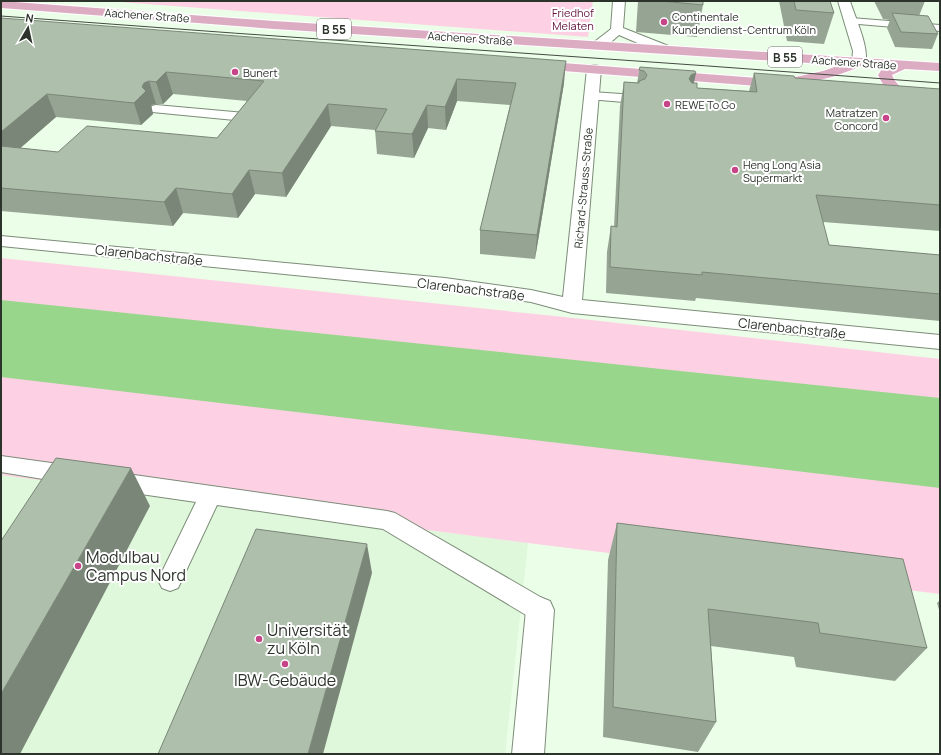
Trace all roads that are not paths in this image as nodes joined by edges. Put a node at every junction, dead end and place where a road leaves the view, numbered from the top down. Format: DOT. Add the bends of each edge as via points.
graph roads {
  1 [pos="619,1"];
  2 [pos="844,1"];
  3 [pos="1,4"];
  4 [pos="851,24"];
  5 [pos="940,28"];
  6 [pos="617,30"];
  7 [pos="940,33"];
  8 [pos="598,46"];
  9 [pos="666,50"];
  10 [pos="860,62"];
  11 [pos="523,64"];
  12 [pos="903,65"];
  13 [pos="940,67"];
  14 [pos="594,69"];
  15 [pos="782,84"];
  16 [pos="828,87"];
  17 [pos="878,91"];
  18 [pos="592,96"];
  19 [pos="636,99"];
  20 [pos="156,109"];
  21 [pos="245,117"];
  22 [pos="1,241"];
  23 [pos="572,306"];
  24 [pos="940,342"];
  25 [pos="1,464"];
  26 [pos="211,494"];
  27 [pos="170,580"];
  28 [pos="540,610"];
  29 [pos="528,754"];
  1 -- 6 [label="street"];
  2 -- 4 [label="street"];
  3 -- 8 [label="main road, Aachener Straße / B 55" via="266,25"];
  4 -- 5 [label="lane"];
  4 -- 7 [label="lane"];
  4 -- 10 [label="street" via="860,51"];
  6 -- 8 [label="street"];
  6 -- 9 [label="street"];
  8 -- 9 [label="main road, Aachener Straße / B 55"];
  9 -- 10 [label="main road, Aachener Straße / B 55"];
  10 -- 12 [label="main road, Aachener Straße / B 55"];
  10 -- 15 [label="main road" via="827,74"];
  11 -- 14 [label="main road, Aachener Straße / B 55"];
  12 -- 13 [label="main road, Aachener Straße / B 55"];
  12 -- 17 [label="main road" via="885,75 889,83 905,93"];
  14 -- 15 [label="main road, Aachener Straße / B 55"];
  14 -- 18 [label="street, Richard-Strauss-Straße"];
  15 -- 16 [label="main road, Aachener Straße / B 55"];
  18 -- 19 [label="lane"];
  18 -- 23 [label="street, Richard-Strauss-Straße"];
  20 -- 21 [label="lane"];
  22 -- 23 [label="street, Clarenbachstraße" via="445,284 531,296"];
  23 -- 24 [label="street, Clarenbachstraße"];
  25 -- 26 [label="lane"];
  26 -- 27 [label="lane"];
  26 -- 28 [label="lane" via="387,520"];
  28 -- 29 [label="street"];
}
